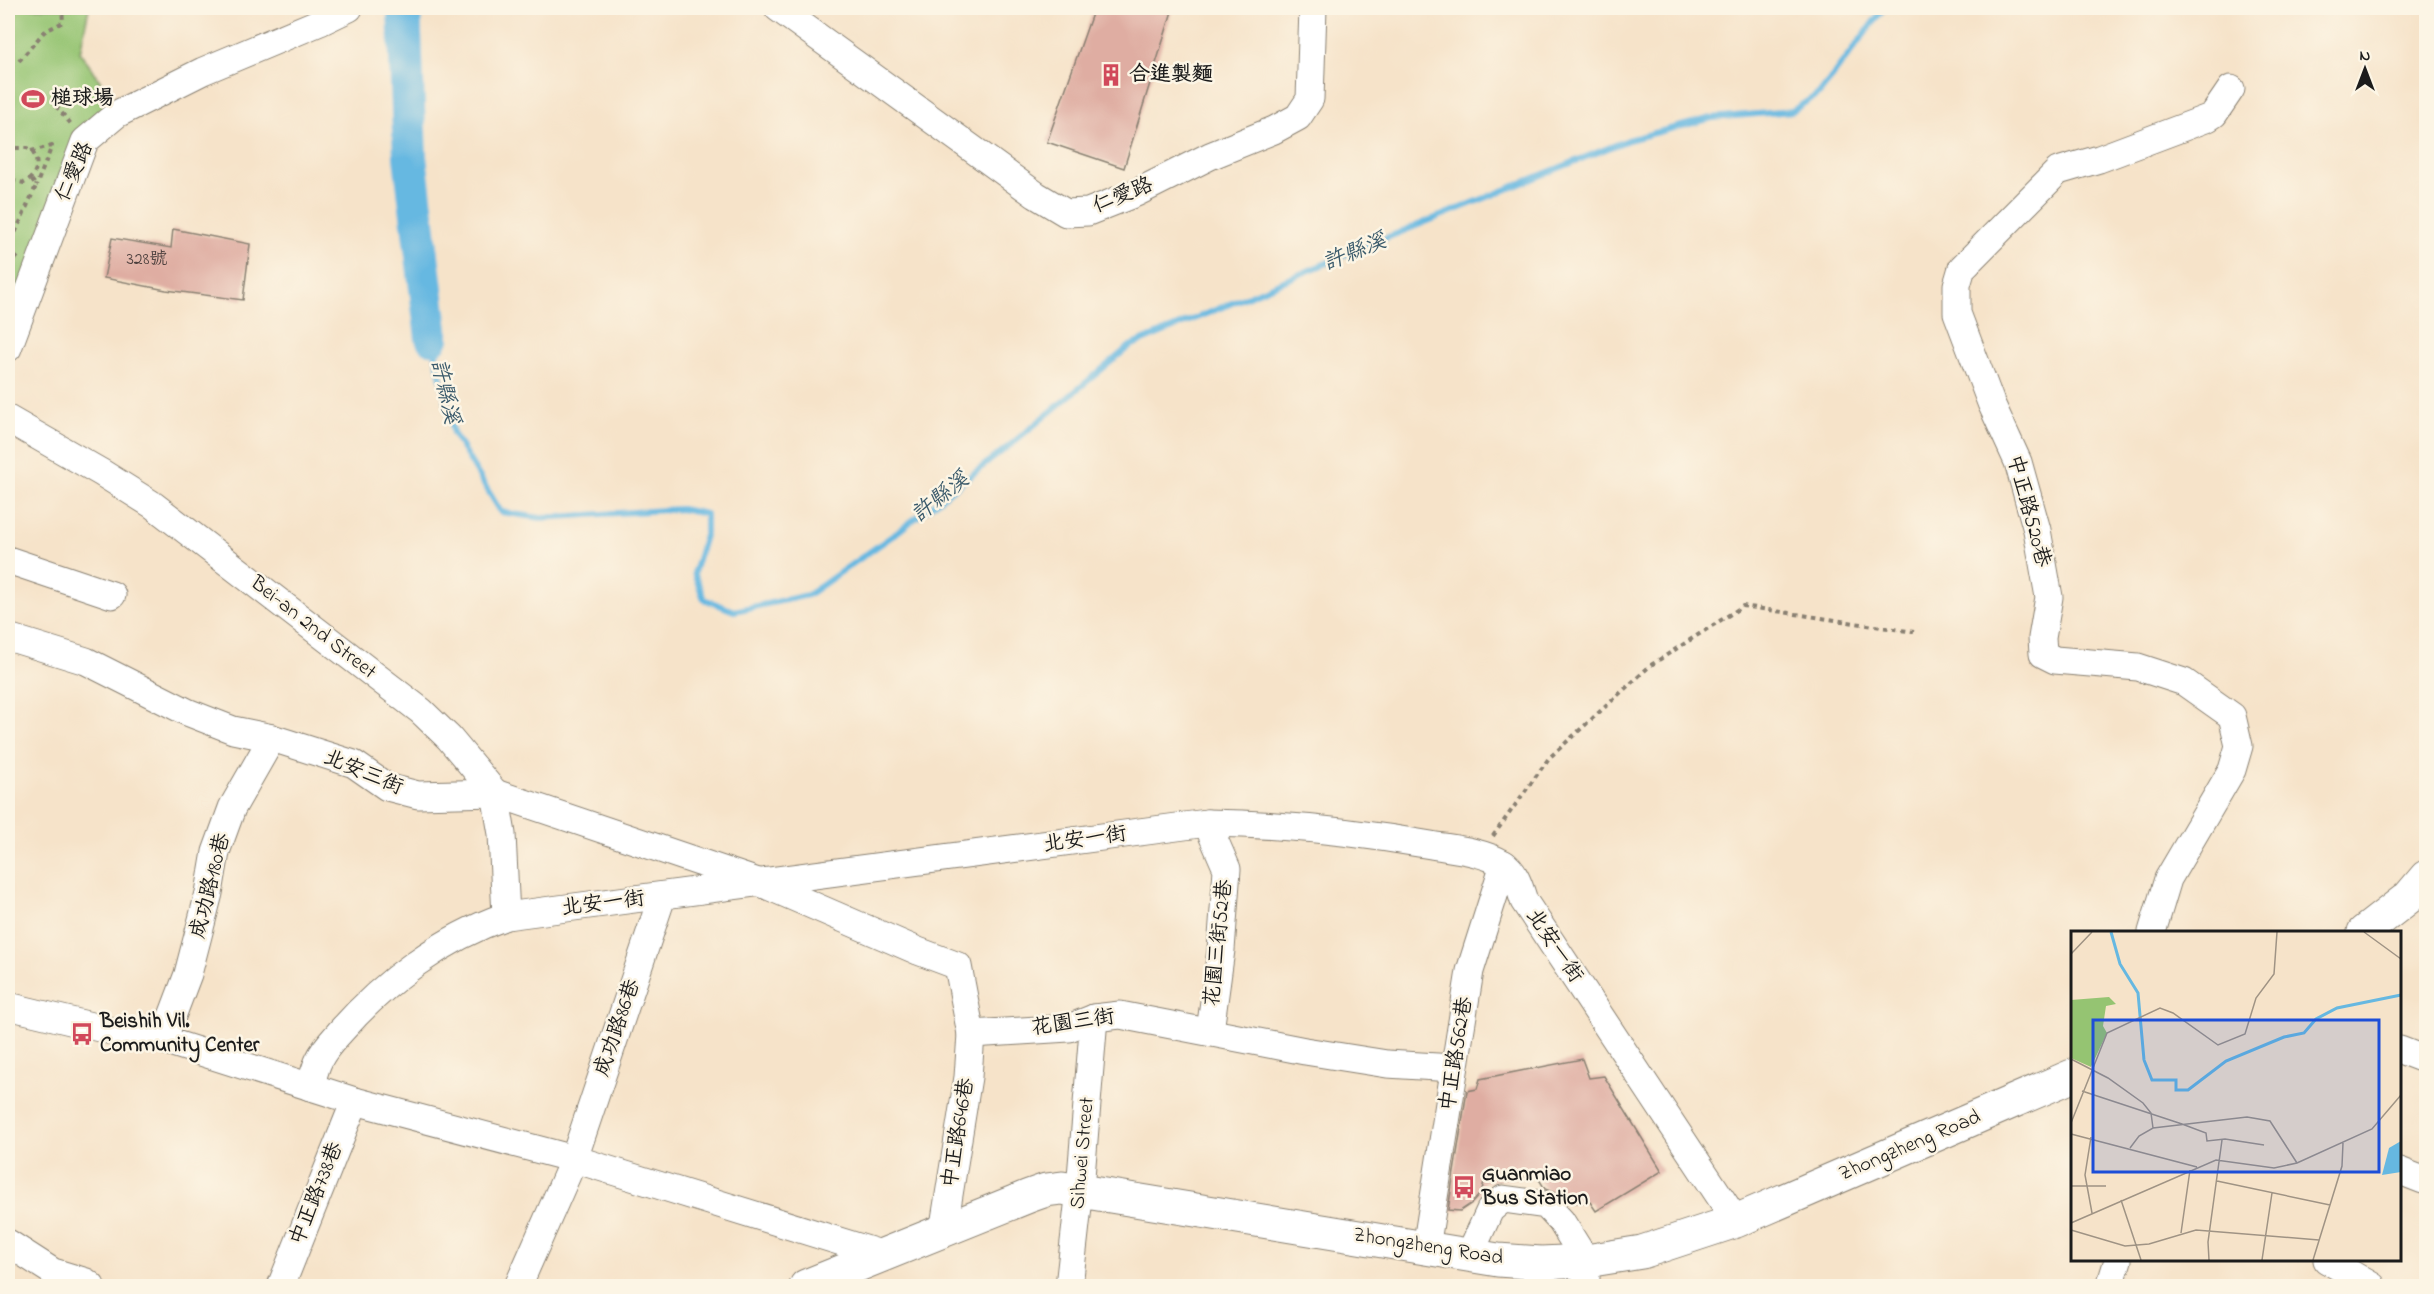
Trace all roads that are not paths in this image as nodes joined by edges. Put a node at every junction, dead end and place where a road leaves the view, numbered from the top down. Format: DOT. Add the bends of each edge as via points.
graph roads {
  1 [pos="349,8"];
  2 [pos="778,8"];
  3 [pos="1313,8"];
  4 [pos="2231,89"];
  5 [pos="8,348"];
  6 [pos="8,419"];
  7 [pos="8,560"];
  8 [pos="112,595"];
  9 [pos="8,637"];
  10 [pos="272,738"];
  11 [pos="495,793"];
  12 [pos="1207,823"];
  13 [pos="1492,859"];
  14 [pos="2427,877"];
  15 [pos="761,883"];
  16 [pos="662,897"];
  17 [pos="506,916"];
  18 [pos="2153,931"];
  19 [pos="2366,931"];
  20 [pos="8,1006"];
  21 [pos="1094,1018"];
  22 [pos="1209,1031"];
  23 [pos="971,1034"];
  24 [pos="163,1040"];
  25 [pos="2401,1050"];
  26 [pos="2427,1060"];
  27 [pos="1454,1068"];
  28 [pos="2071,1077"];
  29 [pos="310,1087"];
  30 [pos="355,1101"];
  31 [pos="574,1159"];
  32 [pos="1080,1189"];
  33 [pos="1736,1221"];
  34 [pos="943,1232"];
  35 [pos="8,1243"];
  36 [pos="1426,1248"];
  37 [pos="884,1255"];
  38 [pos="1468,1256"];
  39 [pos="2118,1261"];
  40 [pos="2329,1261"];
  41 [pos="1586,1274"];
  42 [pos="818,1284"];
  43 [pos="91,1287"];
  44 [pos="281,1287"];
  45 [pos="518,1287"];
  46 [pos="1069,1287"];
  47 [pos="2110,1287"];
  48 [pos="2372,1287"];
  1 -- 5 [label="street, 仁愛路" via="202,71 117,114 85,141"];
  2 -- 3 [label="street, 仁愛路" via="1027,189 1066,213 1088,212 1136,193 1298,117 1310,99"];
  4 -- 18 [label="street, 中正路520巷" via="2208,118 2058,171 1962,268 1958,285 1958,313 1991,404 2018,462 2037,530 2049,597 2043,654 2055,660 2138,667 2184,682 2232,716 2239,746 2232,770 2168,879"];
  6 -- 11 [label="street, Bei-an 2nd Street" via="145,500 243,574 421,711 461,750"];
  7 -- 8 [label="street"];
  9 -- 10 [label="street, 北安三街" via="86,661 187,712 233,730"];
  10 -- 11 [label="street, 北安三街" via="354,765 387,787 418,795"];
  10 -- 24 [label="street, 成功路180巷" via="232,808 216,852 188,974"];
  11 -- 15 [label="street, 北安三街"];
  11 -- 17 [label="street, Bei-an 2nd Street" via="502,834"];
  12 -- 13 [label="street, 北安一街" via="1308,827 1401,840"];
  12 -- 15 [label="street, 北安一街"];
  12 -- 22 [label="street, 花園三街52巷" via="1227,869"];
  13 -- 27 [label="street, 中正路562巷"];
  13 -- 33 [label="street, 北安一街" via="1519,883 1524,901"];
  14 -- 19 [label="main road"];
  15 -- 16 [label="street, 北安一街"];
  15 -- 23 [label="street" via="958,966"];
  16 -- 17 [label="street, 北安一街"];
  16 -- 31 [label="street, 成功路86巷"];
  17 -- 29 [label="street, 北安一街" via="460,937 387,986 327,1046"];
  20 -- 24 [label="street"];
  21 -- 22 [label="street, 花園三街" via="1119,1015"];
  21 -- 23 [label="street, 花園三街" via="1069,1028"];
  21 -- 32 [label="street, Sihwei Street"];
  22 -- 27 [label="street, 花園三街" via="1387,1064"];
  23 -- 34 [label="street, 中正路646巷" via="968,1077"];
  24 -- 29 [label="street"];
  25 -- 26 [label="street"];
  27 -- 36 [label="street, 中正路562巷"];
  28 -- 33 [label="main road, Zhongzheng Road"];
  29 -- 30 [label="street"];
  30 -- 31 [label="street"];
  30 -- 44 [label="street, 中正路738巷"];
  31 -- 37 [label="street"];
  31 -- 45 [label="street, 成功路86巷"];
  32 -- 34 [label="main road, Zhongzheng Road" via="1046,1190"];
  32 -- 36 [label="main road, Zhongzheng Road"];
  32 -- 46 [label="street, Sihwei Street"];
  33 -- 41 [label="main road, Zhongzheng Road"];
  34 -- 37 [label="main road, Zhongzheng Road"];
  35 -- 43 [label="street" via="53,1272"];
  36 -- 38 [label="main road, Zhongzheng Road"];
  37 -- 42 [label="main road, Zhongzheng Road"];
  38 -- 41 [label="main road, Zhongzheng Road" via="1541,1263"];
  38 -- 41 [label="street" via="1490,1210 1503,1199 1546,1205 1561,1221"];
  39 -- 47 [label="street"];
  40 -- 48 [label="street"];
}
